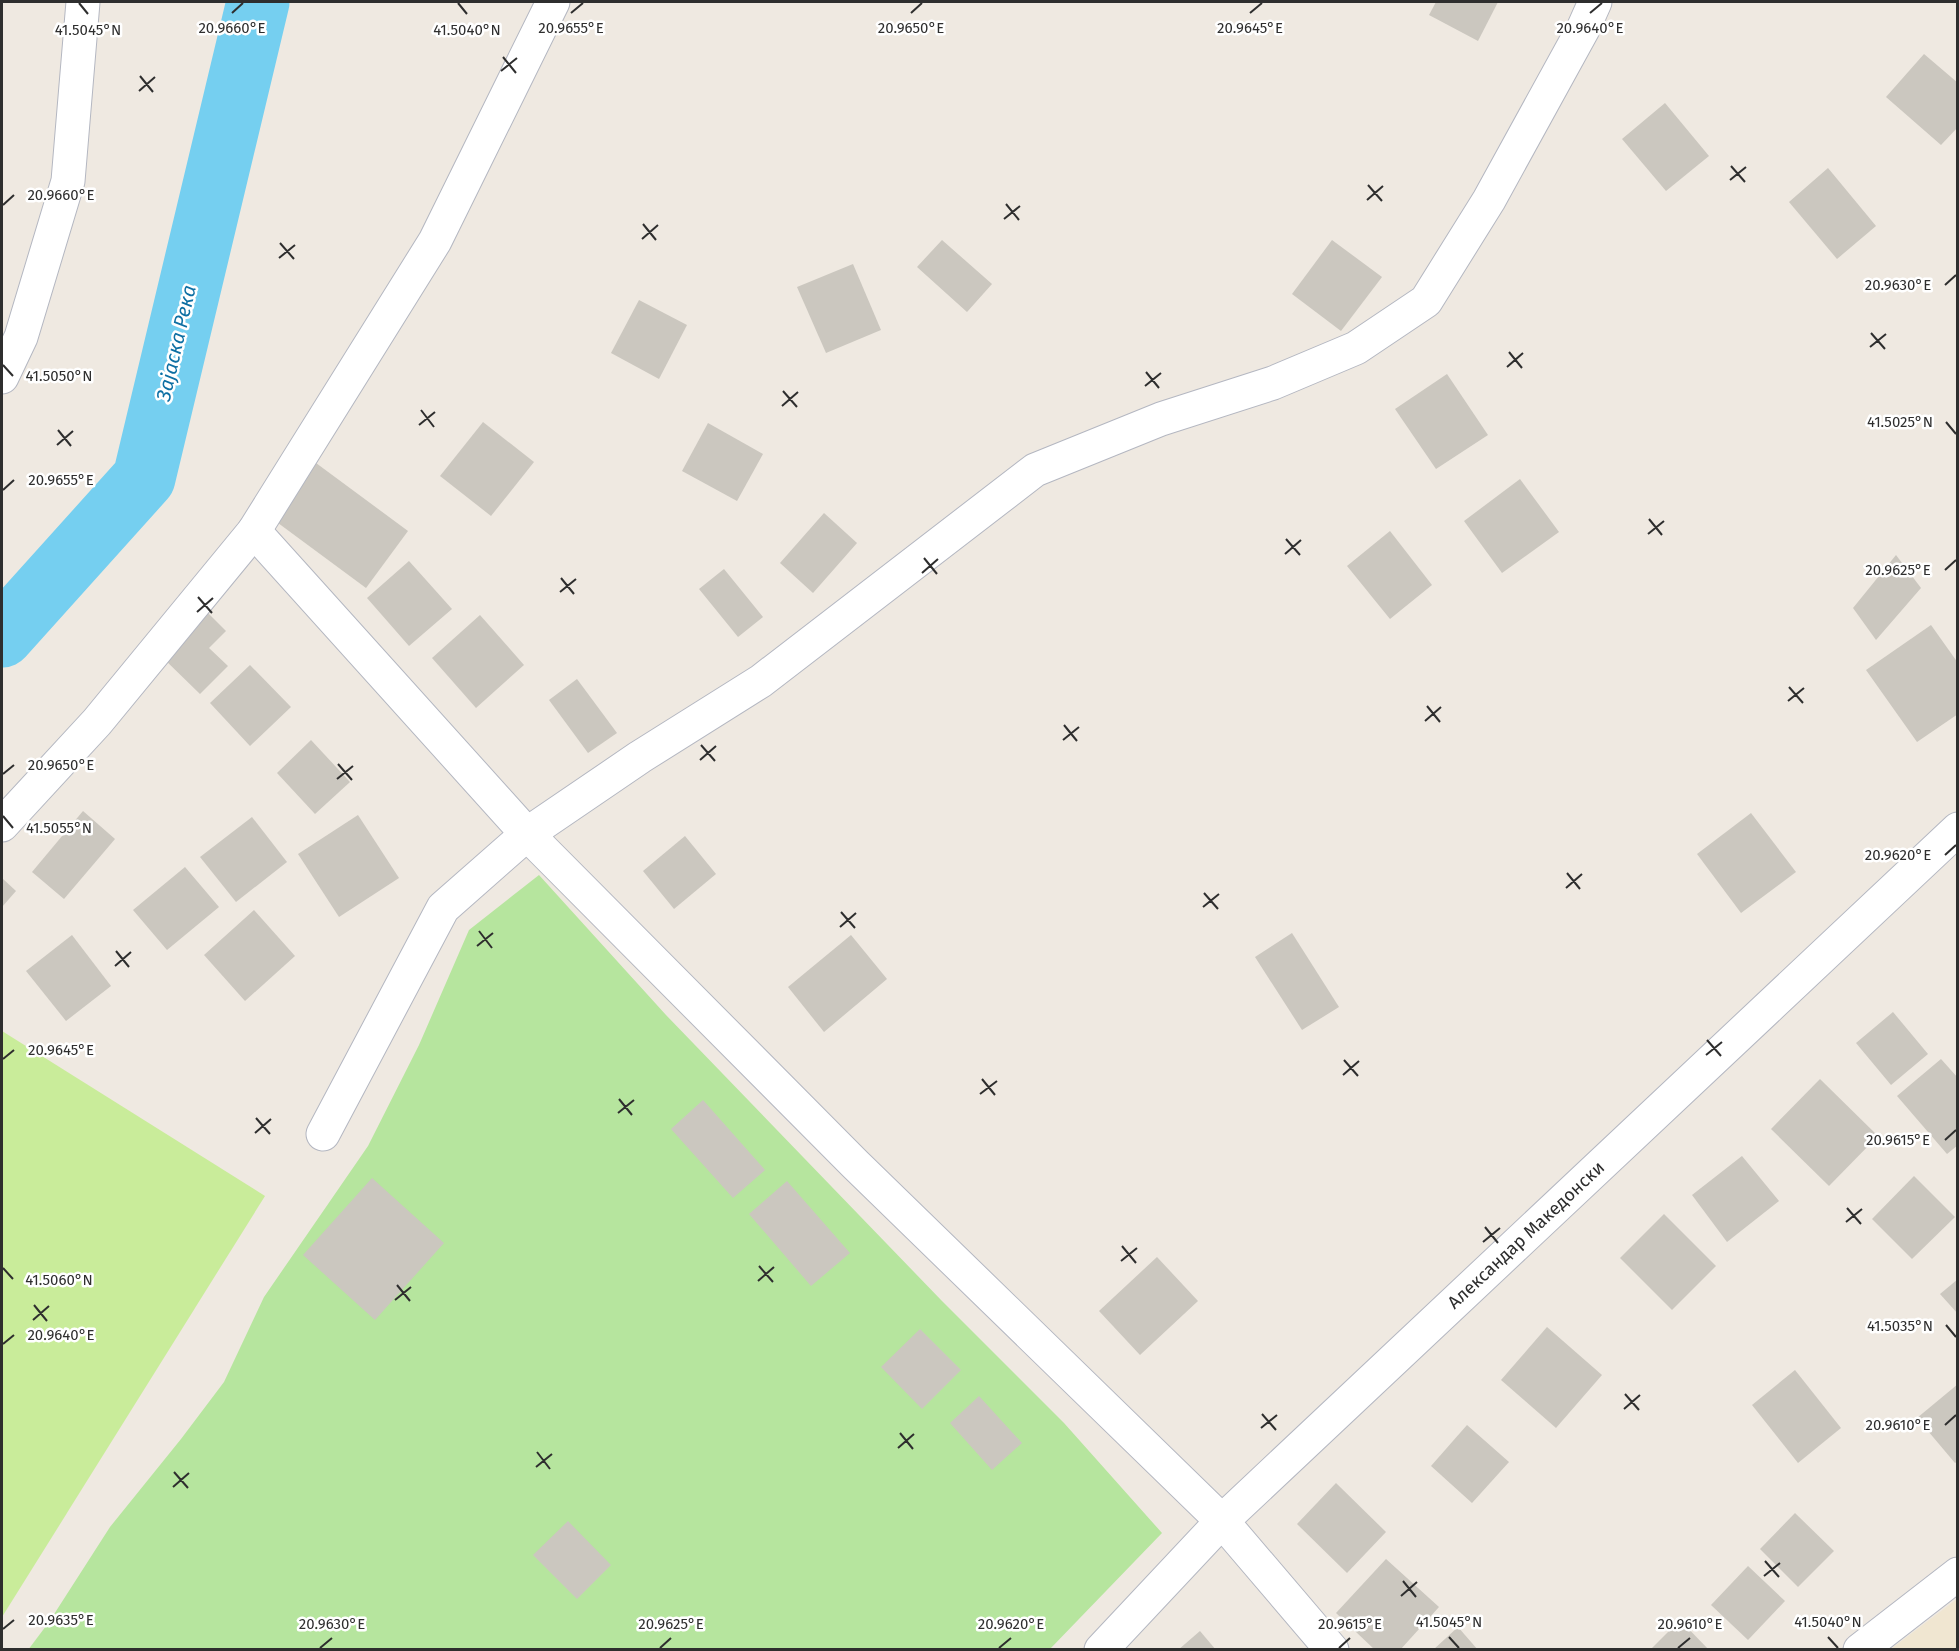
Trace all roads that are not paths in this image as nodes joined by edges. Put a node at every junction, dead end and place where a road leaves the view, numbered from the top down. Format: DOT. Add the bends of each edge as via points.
graph roads {
  1 [pos="83,2"];
  2 [pos="553,2"];
  3 [pos="1595,2"];
  4 [pos="2,377"];
  5 [pos="254,531"];
  6 [pos="2,825"];
  7 [pos="1958,828"];
  8 [pos="527,834"];
  9 [pos="323,1134"];
  10 [pos="1222,1521"];
  11 [pos="1956,1579"];
  12 [pos="1101,1650"];
  13 [pos="1332,1650"];
  14 [pos="1860,1650"];
  1 -- 4 [label="street" via="68,181 21,338"];
  2 -- 5 [label="street" via="435,241"];
  3 -- 8 [label="street" via="1489,200 1426,301 1356,348 1274,383 1161,419 1035,471 761,681 640,756"];
  5 -- 6 [label="street" via="97,722"];
  5 -- 8 [label="street"];
  7 -- 10 [label="street, Александар Македонски"];
  8 -- 9 [label="street" via="443,908"];
  8 -- 10 [label="street" via="855,1164"];
  10 -- 12 [label="street, Александар Македонски"];
  10 -- 13 [label="street"];
  11 -- 14 [label="street"];
}
